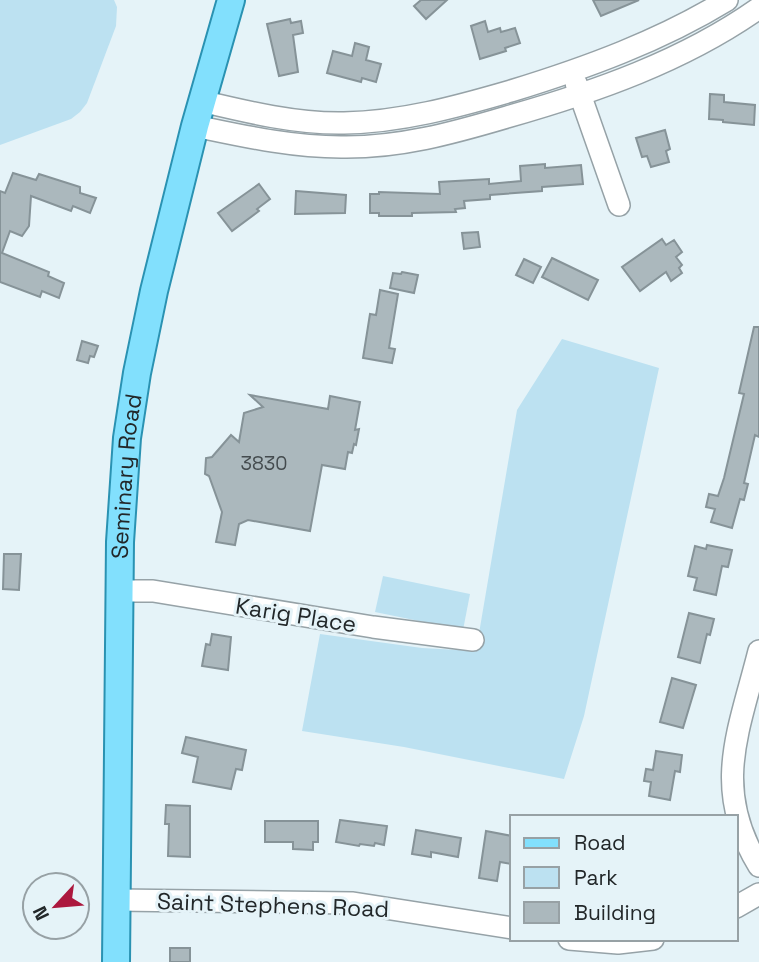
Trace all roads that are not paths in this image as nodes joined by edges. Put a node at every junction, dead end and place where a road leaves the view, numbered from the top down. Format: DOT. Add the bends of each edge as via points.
graph roads {
  1 [pos="231,0"];
  2 [pos="727,0"];
  3 [pos="759,8"];
  4 [pos="572,72"];
  5 [pos="580,95"];
  6 [pos="198,113"];
  7 [pos="619,205"];
  8 [pos="120,591"];
  9 [pos="473,640"];
  10 [pos="759,651"];
  11 [pos="736,815"];
  12 [pos="738,822"];
  13 [pos="759,866"];
  14 [pos="759,894"];
  15 [pos="117,900"];
  16 [pos="738,906"];
  17 [pos="510,928"];
  18 [pos="578,941"];
  19 [pos="649,941"];
  20 [pos="628,952"];
  21 [pos="116,962"];
  1 -- 6 [label="main road, Seminary Road"];
  2 -- 4 [label="street" via="667,33"];
  3 -- 5 [label="street" via="651,67"];
  4 -- 5 [label="street"];
  4 -- 6 [label="street" via="420,115 369,122"];
  5 -- 6 [label="street" via="432,138 383,146 305,146"];
  5 -- 7 [label="street"];
  6 -- 8 [label="main road, Seminary Road" via="137,373 127,438"];
  8 -- 9 [label="street, Karig Place" via="153,591"];
  8 -- 15 [label="main road, Seminary Road"];
  10 -- 11 [label="street" via="734,754 731,780"];
  12 -- 13 [label="street"];
  14 -- 16 [label="street"];
  15 -- 17 [label="street, Saint Stephens Road" via="353,902"];
  15 -- 21 [label="main road, Seminary Road"];
  18 -- 20 [label="street"];
  19 -- 20 [label="street"];
}
